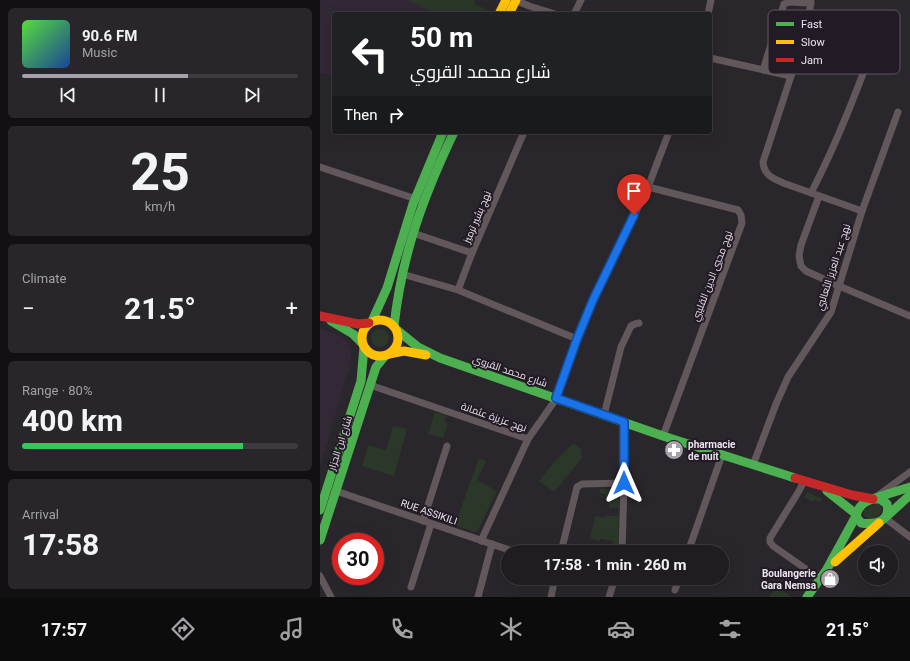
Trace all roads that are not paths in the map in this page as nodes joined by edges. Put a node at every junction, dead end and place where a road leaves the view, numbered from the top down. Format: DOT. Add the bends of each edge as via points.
graph roads {
  1 [pos="506,0"];
  2 [pos="516,0"];
  3 [pos="581,0"];
  4 [pos="711,0"];
  5 [pos="811,2"];
  6 [pos="782,10"];
  7 [pos="500,12"];
  8 [pos="510,12"];
  9 [pos="549,12"];
  10 [pos="575,12"];
  11 [pos="708,12"];
  12 [pos="768,54"];
  13 [pos="712,58"];
  14 [pos="763,70"];
  15 [pos="768,71"];
  16 [pos="782,74"];
  17 [pos="863,74"];
  18 [pos="791,76"];
  19 [pos="898,112"];
  20 [pos="442,134"];
  21 [pos="453,134"];
  22 [pos="523,134"];
  23 [pos="667,134"];
  24 [pos="320,167"];
  25 [pos="648,187"];
  26 [pos="811,193"];
  27 [pos="819,196"];
  28 [pos="419,200"];
  29 [pos="862,211"];
  30 [pos="413,233"];
  31 [pos="472,253"];
  32 [pos="402,274"];
  33 [pos="840,286"];
  34 [pos="458,290"];
  35 [pos="910,316"];
  36 [pos="323,317"];
  37 [pos="370,322"];
  38 [pos="639,323"];
  39 [pos="395,328"];
  40 [pos="577,339"];
  41 [pos="363,345"];
  42 [pos="387,355"];
  43 [pos="440,358"];
  44 [pos="370,385"];
  45 [pos="556,398"];
  46 [pos="604,415"];
  47 [pos="624,422"];
  48 [pos="663,436"];
  49 [pos="528,439"];
  50 [pos="447,446"];
  51 [pos="722,455"];
  52 [pos="753,465"];
  53 [pos="910,472"];
  54 [pos="804,481"];
  55 [pos="624,483"];
  56 [pos="823,487"];
  57 [pos="910,487"];
  58 [pos="336,491"];
  59 [pos="910,495"];
  60 [pos="874,498"];
  61 [pos="320,510"];
  62 [pos="856,515"];
  63 [pos="884,519"];
  64 [pos="423,521"];
  65 [pos="431,524"];
  66 [pos="910,536"];
  67 [pos="320,540"];
  68 [pos="481,541"];
  69 [pos="492,544"];
  70 [pos="563,545"];
  71 [pos="622,545"];
  72 [pos="690,545"];
  73 [pos="501,547"];
  74 [pos="828,569"];
  75 [pos="320,576"];
  76 [pos="820,579"];
  77 [pos="554,585"];
  78 [pos="613,585"];
  79 [pos="677,585"];
  80 [pos="411,587"];
  81 [pos="675,590"];
  82 [pos="331,597"];
  83 [pos="478,597"];
  84 [pos="551,597"];
  85 [pos="609,597"];
  86 [pos="807,597"];
  1 -- 7 [label="main road"];
  2 -- 8 [label="main road"];
  2 -- 9 [label="street"];
  3 -- 10 [label="street"];
  4 -- 11 [label="street"];
  5 -- 6 [label="street" via="789,2 784,4"];
  12 -- 14 [label="street"];
  13 -- 14 [label="street"];
  14 -- 15 [label="street"];
  16 -- 18 [label="street"];
  17 -- 26 [label="street"];
  18 -- 26 [label="street" via="763,167 766,174 774,179"];
  19 -- 29 [label="street, نهج عبد العزيز الثعالبي"];
  20 -- 28 [label="main road"];
  21 -- 28 [label="main road"];
  22 -- 31 [label="street, نهج بشير ترميز"];
  23 -- 25 [label="street"];
  24 -- 28 [label="street"];
  25 -- 40 [label="street"];
  25 -- 48 [label="street, نهج محيي الدين القليبي" via="738,210 742,223"];
  26 -- 27 [label="street"];
  27 -- 29 [label="street"];
  27 -- 33 [label="street" via="802,245 799,262 806,271"];
  28 -- 30 [label="main road"];
  28 -- 37 [label="main road" via="379,310"];
  29 -- 33 [label="street, نهج عبد العزيز الثعالبي"];
  30 -- 31 [label="street, نهج بشير ترميز"];
  30 -- 32 [label="main road"];
  31 -- 34 [label="street"];
  32 -- 34 [label="street"];
  32 -- 39 [label="main road"];
  33 -- 35 [label="street"];
  33 -- 52 [label="street, نهج عبد العزيز الثعالبي" via="831,312 786,382"];
  34 -- 40 [label="street"];
  36 -- 37 [label="main road, شارع محمد القروي" via="358,324"];
  36 -- 41 [label="main road, شارع محمد القروي" via="352,334"];
  37 -- 39 [label="main road, شارع محمد القروي" via="384,320"];
  37 -- 41 [label="main road" via="362,332"];
  38 -- 46 [label="street" via="631,326 621,347"];
  39 -- 42 [label="main road" via="398,335 396,346"];
  39 -- 43 [label="main road, شارع محمد القروي" via="418,347"];
  40 -- 45 [label="street"];
  41 -- 42 [label="main road, شارع محمد القروي" via="373,355"];
  41 -- 61 [label="main road, شارع ابن الجزار" via="360,381"];
  42 -- 43 [label="main road, شارع محمد القروي" via="404,351"];
  42 -- 44 [label="main road, شارع ابن الجزار" via="376,367"];
  43 -- 45 [label="main road, شارع محمد القروي"];
  44 -- 49 [label="street, نهج عزيزة عثمانة"];
  44 -- 58 [label="main road, شارع ابن الجزار"];
  45 -- 46 [label="main road, شارع محمد القروي"];
  45 -- 49 [label="street"];
  46 -- 47 [label="main road, شارع محمد القروي"];
  47 -- 48 [label="main road, شارع محمد القروي"];
  47 -- 55 [label="street"];
  48 -- 51 [label="main road, شارع محمد القروي"];
  49 -- 68 [label="street, نهج عزيزة عثمانة"];
  50 -- 64 [label="street"];
  51 -- 52 [label="main road, شارع محمد القروي"];
  51 -- 72 [label="street"];
  52 -- 54 [label="main road, شارع محمد القروي"];
  53 -- 60 [label="street"];
  54 -- 56 [label="main road, شارع محمد القروي"];
  54 -- 76 [label="street" via="770,542 772,546"];
  55 -- 70 [label="street" via="577,486"];
  55 -- 71 [label="street"];
  56 -- 60 [label="main road, شارع محمد القروي"];
  56 -- 62 [label="main road, شارع محمد القروي"];
  57 -- 60 [label="main road"];
  58 -- 64 [label="street, RUE ASSIKILI"];
  58 -- 67 [label="main road, شارع ابن الجزار"];
  59 -- 63 [label="main road"];
  60 -- 62 [label="main road" via="858,507"];
  60 -- 63 [label="main road" via="884,500 887,504 888,512"];
  62 -- 63 [label="main road" via="861,522 870,524"];
  62 -- 74 [label="main road"];
  63 -- 66 [label="street"];
  63 -- 74 [label="main road"];
  64 -- 65 [label="street, RUE ASSIKILI"];
  65 -- 68 [label="street, RUE ASSIKILI"];
  65 -- 80 [label="street"];
  68 -- 69 [label="street, RUE ASSIKILI"];
  69 -- 73 [label="street, RUE ASSIKILI"];
  69 -- 83 [label="street"];
  74 -- 76 [label="main road"];
  75 -- 82 [label="street"];
  76 -- 86 [label="main road"];
  77 -- 84 [label="street"];
  78 -- 85 [label="street"];
  79 -- 81 [label="street"];
}
